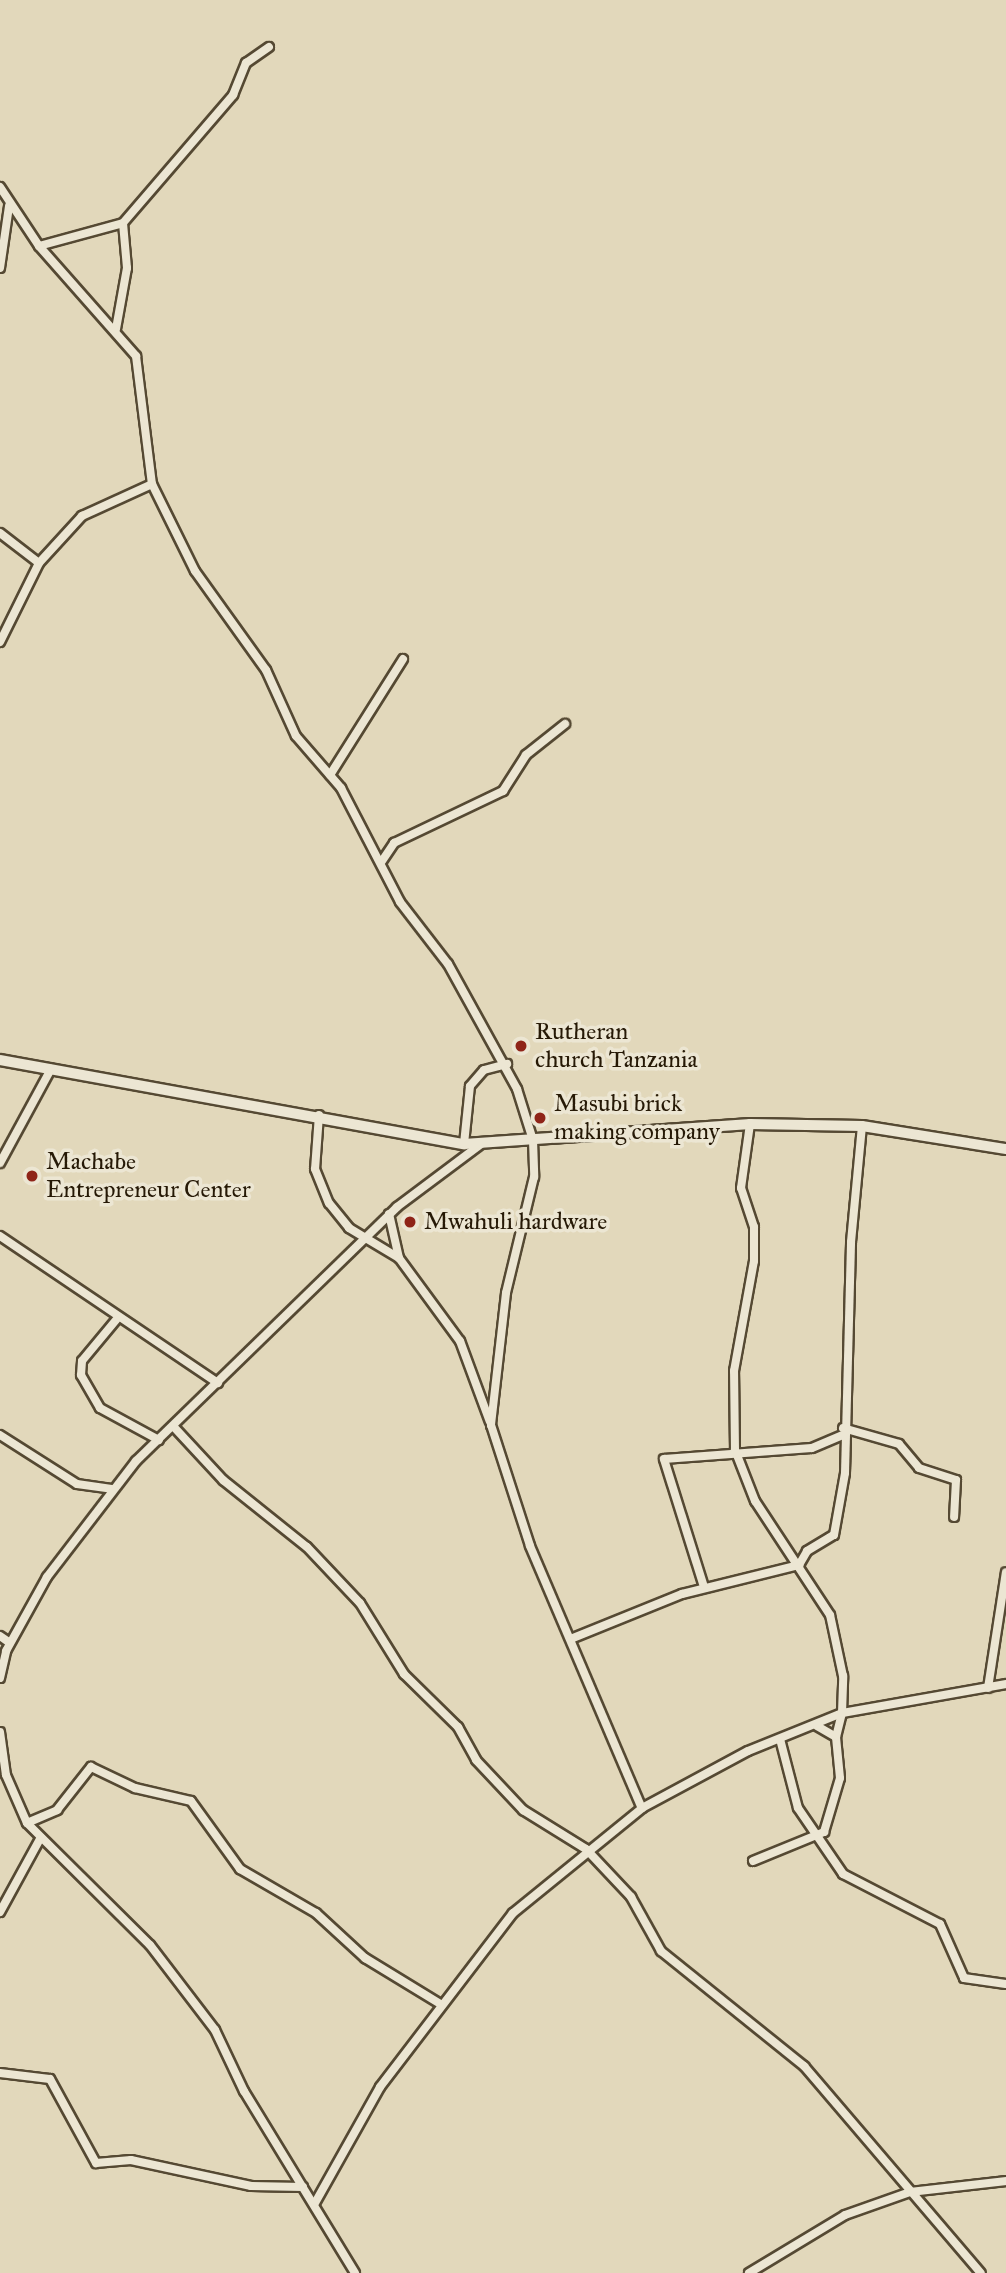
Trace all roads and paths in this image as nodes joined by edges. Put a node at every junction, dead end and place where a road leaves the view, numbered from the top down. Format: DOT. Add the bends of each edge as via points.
graph roads {
  1 [pos="269,47"];
  2 [pos="0,187"];
  3 [pos="9,204"];
  4 [pos="123,223"];
  5 [pos="39,246"];
  6 [pos="0,268"];
  7 [pos="116,330"];
  8 [pos="152,484"];
  9 [pos="0,533"];
  10 [pos="39,563"];
  11 [pos="0,642"];
  12 [pos="403,659"];
  13 [pos="565,724"];
  14 [pos="330,775"];
  15 [pos="382,861"];
  16 [pos="0,1060"];
  17 [pos="507,1064"];
  18 [pos="51,1069"];
  19 [pos="319,1115"];
  20 [pos="750,1124"];
  21 [pos="862,1126"];
  22 [pos="533,1140"];
  23 [pos="464,1144"];
  24 [pos="481,1145"];
  25 [pos="1006,1149"];
  26 [pos="0,1163"];
  27 [pos="389,1214"];
  28 [pos="0,1236"];
  29 [pos="363,1239"];
  30 [pos="399,1258"];
  31 [pos="116,1320"];
  32 [pos="218,1383"];
  33 [pos="491,1425"];
  34 [pos="173,1426"];
  35 [pos="843,1432"];
  36 [pos="0,1435"];
  37 [pos="159,1440"];
  38 [pos="736,1450"];
  39 [pos="112,1489"];
  40 [pos="954,1517"];
  41 [pos="799,1565"];
  42 [pos="1006,1572"];
  43 [pos="704,1587"];
  44 [pos="0,1636"];
  45 [pos="573,1638"];
  46 [pos="10,1643"];
  47 [pos="2,1659"];
  48 [pos="0,1678"];
  49 [pos="1006,1685"];
  50 [pos="988,1688"];
  51 [pos="842,1713"];
  52 [pos="817,1726"];
  53 [pos="0,1732"];
  54 [pos="836,1737"];
  55 [pos="780,1739"];
  56 [pos="1,1761"];
  57 [pos="642,1808"];
  58 [pos="27,1823"];
  59 [pos="41,1837"];
  60 [pos="818,1839"];
  61 [pos="586,1849"];
  62 [pos="753,1861"];
  63 [pos="0,1912"];
  64 [pos="1006,1984"];
  65 [pos="442,2005"];
  66 [pos="0,2073"];
  67 [pos="1006,2181"];
  68 [pos="303,2187"];
  69 [pos="910,2192"];
  70 [pos="315,2203"];
  71 [pos="355,2273"];
  72 [pos="749,2273"];
  73 [pos="981,2273"];
  1 -- 4 [label="street" via="246,63 233,96"];
  2 -- 3 [label="street"];
  3 -- 5 [label="street"];
  3 -- 6 [label="street" via="9,237"];
  4 -- 5 [label="street"];
  4 -- 7 [label="street" via="127,268"];
  5 -- 7 [label="street"];
  7 -- 8 [label="street" via="142,375"];
  8 -- 10 [label="street" via="90,510"];
  8 -- 14 [label="street" via="210,597 266,670 296,736"];
  9 -- 10 [label="street"];
  10 -- 11 [label="street"];
  12 -- 14 [label="street"];
  13 -- 15 [label="street" via="526,755 503,791 394,843"];
  14 -- 15 [label="street"];
  15 -- 17 [label="street" via="400,902 448,964"];
  16 -- 18 [label="street"];
  17 -- 22 [label="street"];
  17 -- 23 [label="street" via="484,1070 470,1086"];
  18 -- 19 [label="street"];
  18 -- 26 [label="street"];
  19 -- 23 [label="street"];
  19 -- 29 [label="street" via="317,1177 339,1218"];
  20 -- 21 [label="street"];
  20 -- 22 [label="street"];
  20 -- 38 [label="street" via="741,1188 754,1227 754,1261 734,1371"];
  21 -- 25 [label="street"];
  21 -- 35 [label="street"];
  22 -- 24 [label="street"];
  22 -- 33 [label="street" via="534,1177 506,1293"];
  23 -- 24 [label="street"];
  24 -- 27 [label="street"];
  27 -- 29 [label="street"];
  27 -- 30 [label="street"];
  28 -- 31 [label="street"];
  29 -- 30 [label="street"];
  29 -- 32 [label="street"];
  30 -- 33 [label="street" via="460,1341 473,1390"];
  31 -- 32 [label="street"];
  31 -- 37 [label="street" via="82,1361 81,1376 100,1408"];
  32 -- 34 [label="street"];
  33 -- 45 [label="street" via="530,1546"];
  34 -- 37 [label="street"];
  34 -- 61 [label="street" via="223,1480 307,1547 360,1603 410,1682 458,1727 476,1760 515,1802"];
  35 -- 38 [label="street" via="812,1448"];
  35 -- 40 [label="street" via="899,1444 919,1468 956,1480"];
  35 -- 41 [label="street" via="837,1530 804,1553"];
  36 -- 39 [label="street" via="77,1484"];
  37 -- 39 [label="street"];
  38 -- 41 [label="street" via="755,1501"];
  38 -- 43 [label="street" via="667,1457 662,1464"];
  39 -- 46 [label="street" via="47,1577"];
  41 -- 43 [label="street"];
  41 -- 51 [label="street" via="833,1624"];
  42 -- 50 [label="street"];
  43 -- 45 [label="street"];
  44 -- 46 [label="street"];
  45 -- 57 [label="street" via="589,1695"];
  46 -- 47 [label="street"];
  47 -- 48 [label="street"];
  49 -- 50 [label="street"];
  50 -- 51 [label="street"];
  51 -- 52 [label="street"];
  51 -- 54 [label="street"];
  52 -- 54 [label="street"];
  52 -- 55 [label="street"];
  53 -- 56 [label="street"];
  54 -- 60 [label="street" via="840,1778 832,1817"];
  55 -- 57 [label="street"];
  55 -- 60 [label="street" via="792,1796"];
  56 -- 58 [label="street"];
  57 -- 61 [label="street"];
  58 -- 59 [label="street"];
  58 -- 65 [label="street" via="57,1810 91,1767 135,1788 191,1801 240,1869 316,1913 365,1958"];
  59 -- 63 [label="street"];
  59 -- 68 [label="street" via="150,1945 194,2001"];
  60 -- 62 [label="street"];
  60 -- 64 [label="street" via="843,1874 940,1924 964,1978"];
  61 -- 65 [label="street" via="513,1913"];
  61 -- 69 [label="street" via="631,1897 661,1951 804,2066"];
  65 -- 70 [label="street" via="380,2087"];
  66 -- 68 [label="street" via="50,2079 96,2163 131,2160 251,2186"];
  67 -- 69 [label="street"];
  68 -- 70 [label="street"];
  69 -- 72 [label="street" via="845,2215"];
  69 -- 73 [label="street"];
  70 -- 71 [label="street"];
}
